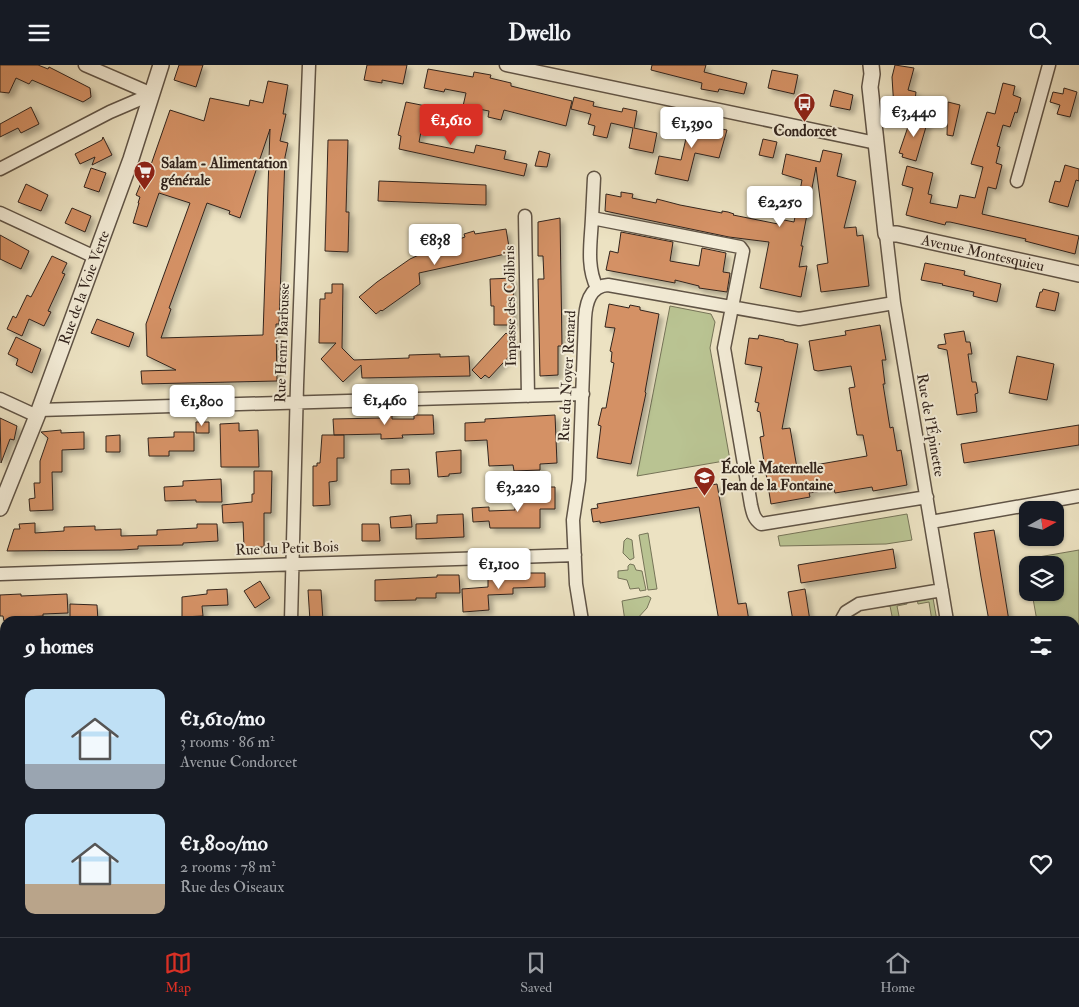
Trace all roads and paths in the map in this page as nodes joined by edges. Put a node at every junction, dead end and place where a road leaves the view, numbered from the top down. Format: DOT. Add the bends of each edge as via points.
graph roads {
  1 [pos="85,65"];
  2 [pos="161,65"];
  3 [pos="308,65"];
  4 [pos="506,65"];
  5 [pos="871,65"];
  6 [pos="1049,65"];
  7 [pos="152,94"];
  8 [pos="876,143"];
  9 [pos="0,169"];
  10 [pos="594,178"];
  11 [pos="1017,181"];
  12 [pos="0,213"];
  13 [pos="525,216"];
  14 [pos="592,218"];
  15 [pos="886,235"];
  16 [pos="95,257"];
  17 [pos="1079,274"];
  18 [pos="596,288"];
  19 [pos="894,303"];
  20 [pos="731,307"];
  21 [pos="583,394"];
  22 [pos="528,396"];
  23 [pos="0,399"];
  24 [pos="297,403"];
  25 [pos="38,413"];
  26 [pos="1079,496"];
  27 [pos="926,497"];
  28 [pos="0,508"];
  29 [pos="931,522"];
  30 [pos="575,555"];
  31 [pos="293,565"];
  32 [pos="0,574"];
  33 [pos="942,590"];
  34 [pos="291,616"];
  35 [pos="581,616"];
  36 [pos="844,616"];
  37 [pos="946,616"];
  1 -- 7 [label="street"];
  2 -- 7 [label="street, Rue de la Voie Verte"];
  3 -- 24 [label="street, Rue Henri Barbusse"];
  4 -- 8 [label="street"];
  5 -- 8 [label="street"];
  6 -- 11 [label="street"];
  7 -- 9 [label="street"];
  7 -- 16 [label="street, Rue de la Voie Verte"];
  8 -- 15 [label="street"];
  10 -- 14 [label="street"];
  12 -- 16 [label="street"];
  13 -- 22 [label="street, Impasse des Colibris"];
  14 -- 18 [label="street" via="590,265"];
  14 -- 20 [label="street" via="740,247 742,251"];
  15 -- 17 [label="street, Avenue Montesquieu" via="897,234"];
  15 -- 19 [label="street, Rue de l'Épinette"];
  16 -- 25 [label="street, Rue de la Voie Verte"];
  18 -- 20 [label="street" via="615,286"];
  18 -- 21 [label="street, Rue du Noyer Renard" via="586,306"];
  19 -- 20 [label="street" via="799,319"];
  19 -- 27 [label="street, Rue de l'Épinette"];
  20 -- 27 [label="street" via="724,347 753,516 761,524"];
  21 -- 22 [label="street"];
  21 -- 30 [label="street, Rue du Noyer Renard" via="579,480 573,520"];
  22 -- 24 [label="street"];
  23 -- 25 [label="street"];
  24 -- 25 [label="street"];
  24 -- 31 [label="street, Rue Henri Barbusse"];
  25 -- 28 [label="street, Rue de la Voie Verte"];
  26 -- 29 [label="street"];
  27 -- 29 [label="street, Rue de l'Épinette"];
  29 -- 33 [label="street, Rue de l'Épinette"];
  30 -- 31 [label="street, Rue du Petit Bois"];
  30 -- 35 [label="street, Rue du Noyer Renard"];
  31 -- 32 [label="street, Rue du Petit Bois"];
  31 -- 34 [label="street, Rue Henri Barbusse"];
  33 -- 36 [label="street" via="859,604"];
  33 -- 37 [label="street, Rue de l'Épinette"];
}
